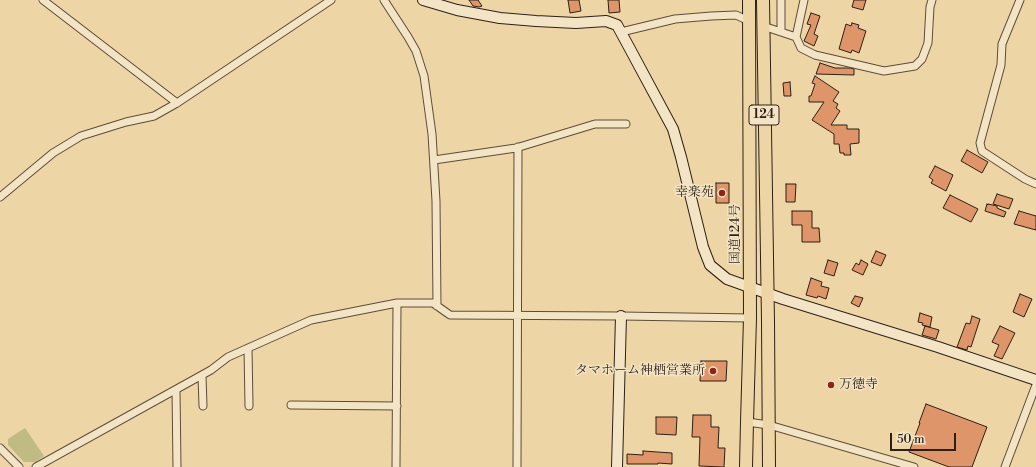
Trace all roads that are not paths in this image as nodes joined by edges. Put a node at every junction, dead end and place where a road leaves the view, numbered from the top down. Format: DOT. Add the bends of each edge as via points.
graph roads {
  1 [pos="43,0"];
  2 [pos="331,0"];
  3 [pos="384,0"];
  4 [pos="423,0"];
  5 [pos="749,0"];
  6 [pos="763,0"];
  7 [pos="781,0"];
  8 [pos="804,0"];
  9 [pos="932,0"];
  10 [pos="1020,0"];
  11 [pos="749,21"];
  12 [pos="763,26"];
  13 [pos="621,32"];
  14 [pos="781,32"];
  15 [pos="796,37"];
  16 [pos="177,103"];
  17 [pos="626,124"];
  18 [pos="518,147"];
  19 [pos="434,160"];
  20 [pos="1036,184"];
  21 [pos="0,196"];
  22 [pos="750,286"];
  23 [pos="767,292"];
  24 [pos="397,303"];
  25 [pos="438,306"];
  26 [pos="518,315"];
  27 [pos="621,316"];
  28 [pos="750,318"];
  29 [pos="248,348"];
  30 [pos="202,376"];
  31 [pos="1036,380"];
  32 [pos="1036,385"];
  33 [pos="176,390"];
  34 [pos="291,405"];
  35 [pos="203,406"];
  36 [pos="249,406"];
  37 [pos="397,406"];
  38 [pos="747,422"];
  39 [pos="769,425"];
  40 [pos="0,448"];
  41 [pos="893,464"];
  42 [pos="19,467"];
  43 [pos="36,467"];
  44 [pos="177,467"];
  45 [pos="396,467"];
  46 [pos="517,467"];
  47 [pos="617,467"];
  48 [pos="746,467"];
  49 [pos="769,467"];
  50 [pos="914,467"];
  51 [pos="1005,467"];
  1 -- 16 [label="street"];
  2 -- 16 [label="street"];
  3 -- 19 [label="street" via="416,51 424,76"];
  4 -- 13 [label="street" via="500,18 576,23 606,22 617,26"];
  5 -- 11 [label="highway, 国道124号 / 124"];
  6 -- 12 [label="highway, 124"];
  7 -- 14 [label="street"];
  8 -- 15 [label="street"];
  9 -- 15 [label="street" via="928,43 922,59 914,66 884,71 815,54 801,48"];
  10 -- 20 [label="street" via="1002,44 1001,64 980,143 982,151"];
  11 -- 12 [label="street"];
  11 -- 13 [label="street" via="736,15 711,16 675,20"];
  11 -- 22 [label="highway, 国道124号 / 124"];
  12 -- 14 [label="street"];
  12 -- 23 [label="highway, 124"];
  13 -- 22 [label="street" via="673,129 703,247 710,265 727,279"];
  14 -- 15 [label="street"];
  16 -- 21 [label="street" via="154,116 81,136 53,153"];
  17 -- 18 [label="street" via="595,124"];
  18 -- 19 [label="street"];
  18 -- 26 [label="street"];
  19 -- 25 [label="street"];
  22 -- 23 [label="street"];
  22 -- 28 [label="highway, 国道124号 / 124"];
  23 -- 31 [label="street"];
  23 -- 39 [label="highway, 124"];
  24 -- 25 [label="street" via="433,303"];
  24 -- 29 [label="street" via="311,320"];
  24 -- 37 [label="street"];
  25 -- 26 [label="street" via="450,315"];
  26 -- 27 [label="street"];
  26 -- 46 [label="street"];
  27 -- 28 [label="street"];
  27 -- 47 [label="street"];
  28 -- 38 [label="highway, 国道124号 / 124"];
  29 -- 30 [label="street" via="228,357"];
  29 -- 36 [label="street"];
  30 -- 33 [label="street"];
  30 -- 35 [label="street"];
  32 -- 51 [label="street"];
  33 -- 43 [label="street"];
  33 -- 44 [label="street"];
  34 -- 37 [label="street"];
  37 -- 45 [label="street"];
  38 -- 39 [label="street"];
  38 -- 48 [label="highway, 国道124号 / 124"];
  39 -- 41 [label="street"];
  39 -- 49 [label="highway, 124"];
  40 -- 42 [label="street"];
  41 -- 50 [label="street"];
}
